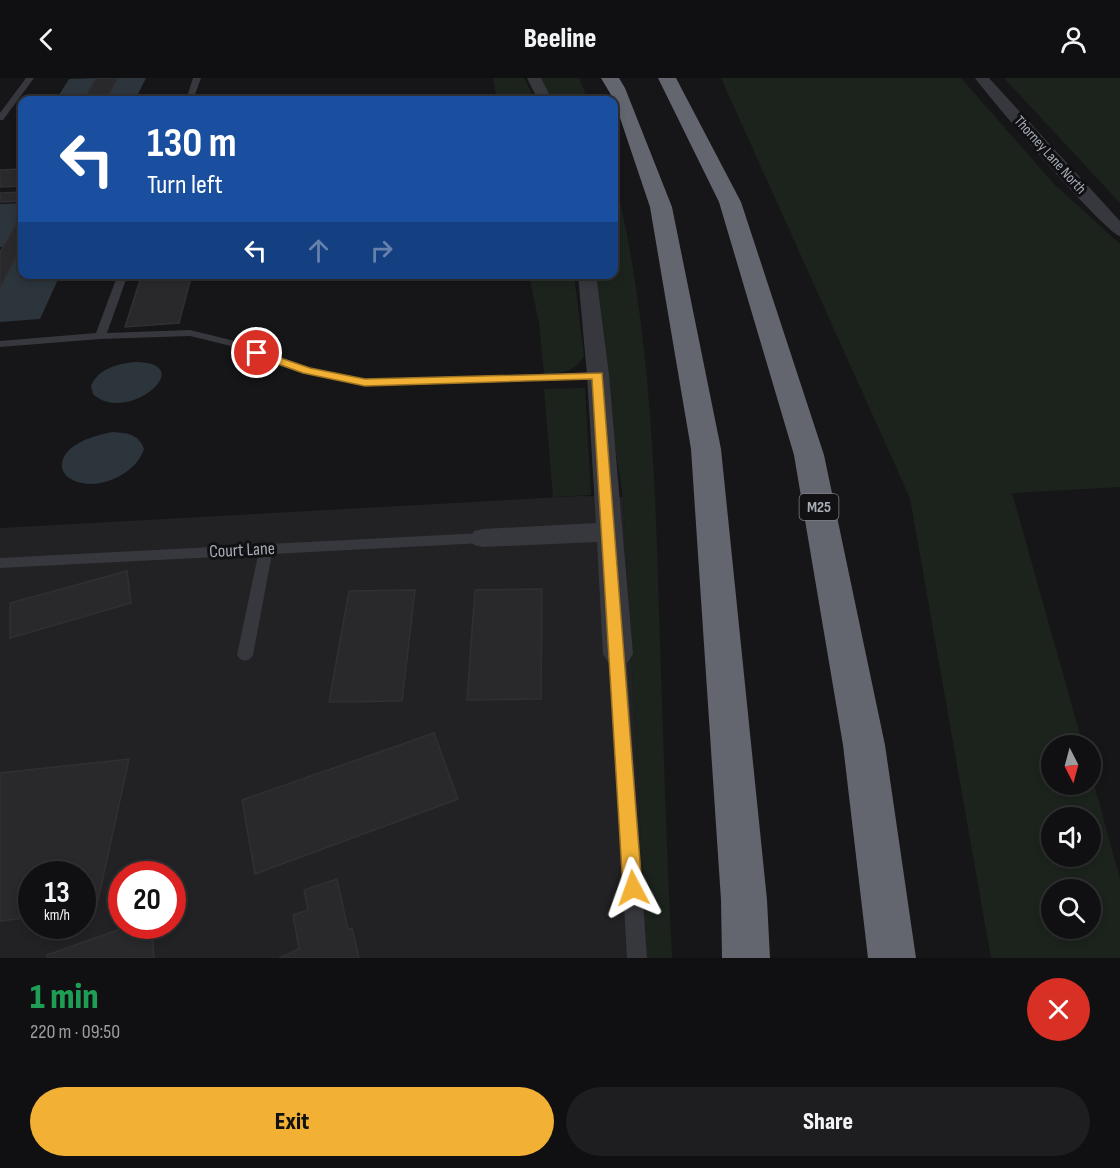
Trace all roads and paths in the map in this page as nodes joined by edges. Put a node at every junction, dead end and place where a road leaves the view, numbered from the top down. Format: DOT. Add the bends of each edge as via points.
graph roads {
  1 [pos="30,78"];
  2 [pos="197,78"];
  3 [pos="534,78"];
  4 [pos="610,78"];
  5 [pos="667,78"];
  6 [pos="982,78"];
  7 [pos="190,96"];
  8 [pos="543,96"];
  9 [pos="1,115"];
  10 [pos="1120,231"];
  11 [pos="121,279"];
  12 [pos="588,279"];
  13 [pos="100,336"];
  14 [pos="0,344"];
  15 [pos="598,375"];
  16 [pos="610,532"];
  17 [pos="483,538"];
  18 [pos="266,549"];
  19 [pos="0,563"];
  20 [pos="618,654"];
  21 [pos="245,655"];
  22 [pos="637,958"];
  23 [pos="746,958"];
  24 [pos="892,958"];
  1 -- 9 [label="lane"];
  2 -- 7 [label="lane"];
  3 -- 8 [label="street"];
  4 -- 23 [label="highway" via="661,207 706,449"];
  5 -- 24 [label="highway, M25" via="730,202 809,454 864,745"];
  6 -- 10 [label="street, Thorney Lane North"];
  11 -- 13 [label="lane"];
  12 -- 15 [label="street"];
  13 -- 14 [label="lane"];
  13 -- 15 [label="lane" via="190,333 243,346 307,371 365,383"];
  15 -- 16 [label="street"];
  16 -- 17 [label="street"];
  16 -- 20 [label="street"];
  17 -- 18 [label="lane, Court Lane"];
  18 -- 19 [label="lane, Court Lane"];
  18 -- 21 [label="lane"];
  20 -- 22 [label="lane"];
}
